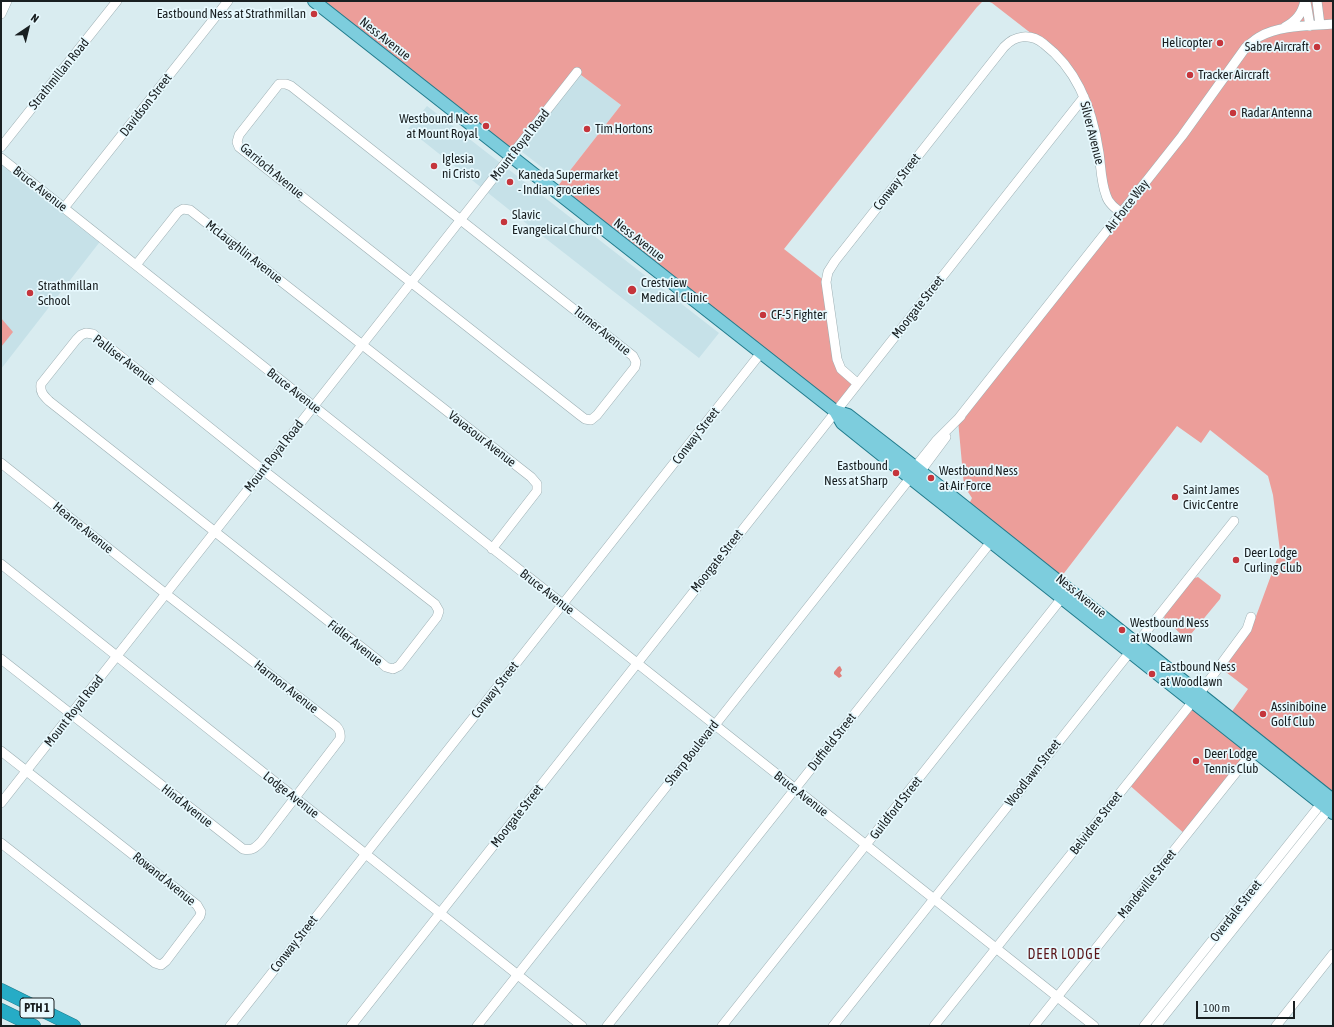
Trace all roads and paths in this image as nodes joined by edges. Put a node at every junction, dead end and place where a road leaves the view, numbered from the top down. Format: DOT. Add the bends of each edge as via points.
graph roads {
  1 [pos="8,1"];
  2 [pos="117,1"];
  3 [pos="228,1"];
  4 [pos="314,1"];
  5 [pos="1306,1"];
  6 [pos="1317,1"];
  7 [pos="1,14"];
  8 [pos="1333,24"];
  9 [pos="1320,25"];
  10 [pos="1310,26"];
  11 [pos="1282,29"];
  12 [pos="1038,40"];
  13 [pos="577,72"];
  14 [pos="1084,97"];
  15 [pos="1,147"];
  16 [pos="511,157"];
  17 [pos="1,158"];
  18 [pos="64,208"];
  19 [pos="1122,213"];
  20 [pos="461,220"];
  21 [pos="136,265"];
  22 [pos="411,283"];
  23 [pos="362,345"];
  24 [pos="760,354"];
  25 [pos="857,383"];
  26 [pos="313,406"];
  27 [pos="835,411"];
  28 [pos="1,463"];
  29 [pos="263,470"];
  30 [pos="913,475"];
  31 [pos="1234,521"];
  32 [pos="214,532"];
  33 [pos="994,538"];
  34 [pos="492,549"];
  35 [pos="1,564"];
  36 [pos="166,594"];
  37 [pos="1065,594"];
  38 [pos="563,604"];
  39 [pos="1251,617"];
  40 [pos="1133,648"];
  41 [pos="117,656"];
  42 [pos="1,659"];
  43 [pos="637,663"];
  44 [pos="1195,697"];
  45 [pos="71,715"];
  46 [pos="714,725"];
  47 [pos="1257,746"];
  48 [pos="1,751"];
  49 [pos="26,771"];
  50 [pos="795,788"];
  51 [pos="295,798"];
  52 [pos="1,803"];
  53 [pos="1329,804"];
  54 [pos="1,844"];
  55 [pos="866,845"];
  56 [pos="366,854"];
  57 [pos="934,899"];
  58 [pos="440,913"];
  59 [pos="996,948"];
  60 [pos="1333,954"];
  61 [pos="518,975"];
  62 [pos="1,990"];
  63 [pos="1057,997"];
  64 [pos="1,1010"];
  65 [pos="34,1026"];
  66 [pos="74,1026"];
  67 [pos="230,1026"];
  68 [pos="351,1026"];
  69 [pos="477,1026"];
  70 [pos="582,1026"];
  71 [pos="607,1026"];
  72 [pos="722,1026"];
  73 [pos="833,1026"];
  74 [pos="934,1026"];
  75 [pos="1034,1026"];
  76 [pos="1094,1026"];
  77 [pos="1144,1026"];
  78 [pos="1156,1026"];
  79 [pos="1276,1026"];
  1 -- 7 [label="street"];
  2 -- 15 [label="street, Strathmillan Road"];
  3 -- 18 [label="street, Davidson Street"];
  4 -- 16 [label="main road, Ness Avenue"];
  5 -- 10 [label="street"];
  5 -- 11 [label="street" via="1296,20"];
  6 -- 9 [label="street"];
  8 -- 9 [label="street, Air Force Way"];
  9 -- 10 [label="street, Air Force Way"];
  10 -- 11 [label="street, Air Force Way"];
  11 -- 19 [label="street, Air Force Way" via="1258,38 1246,47"];
  12 -- 14 [label="street, Silver Avenue" via="1064,63"];
  12 -- 25 [label="street, Conway Street" via="1028,37 1017,38 1004,48 831,267 826,282 835,350 841,369"];
  13 -- 16 [label="street, Mount Royal Road"];
  14 -- 19 [label="street, Silver Avenue" via="1098,142 1106,195 1110,204"];
  14 -- 25 [label="street, Moorgate Street"];
  16 -- 20 [label="street, Mount Royal Road"];
  16 -- 24 [label="main road, Ness Avenue"];
  17 -- 18 [label="street, Bruce Avenue"];
  18 -- 21 [label="street, Bruce Avenue"];
  19 -- 30 [label="street, Air Force Way"];
  20 -- 22 [label="street, Mount Royal Road"];
  20 -- 22 [label="street, Garrioch Avenue" via="291,86 282,84 275,88 240,133 237,145"];
  20 -- 22 [label="street, Turner Avenue" via="633,356 635,367 598,415 591,420 585,419"];
  21 -- 23 [label="street, McLaughlin Avenue" via="178,212 183,209 190,210"];
  21 -- 26 [label="street, Bruce Avenue"];
  22 -- 23 [label="street, Mount Royal Road"];
  23 -- 26 [label="street, Mount Royal Road"];
  23 -- 34 [label="street, Vavasour Avenue" via="538,486 537,491"];
  24 -- 27 [label="main road, Ness Avenue"];
  24 -- 38 [label="street, Conway Street"];
  25 -- 27 [label="street, Moorgate Street"];
  26 -- 29 [label="street, Mount Royal Road"];
  26 -- 34 [label="street, Bruce Avenue"];
  27 -- 30 [label="main road, Ness Avenue" via="848,415"];
  27 -- 43 [label="street, Moorgate Street"];
  28 -- 36 [label="street, Hearne Avenue"];
  29 -- 32 [label="street, Mount Royal Road"];
  29 -- 32 [label="street, Palliser Avenue" via="93,334 81,335 55,366 42,384 42,394 48,401"];
  29 -- 32 [label="street, Fidler Avenue" via="435,604 439,611 437,617 399,666 393,669 386,667"];
  30 -- 33 [label="main road, Ness Avenue"];
  30 -- 46 [label="street, Sharp Boulevard"];
  31 -- 40 [label="street, Woodlawn Street"];
  32 -- 36 [label="street, Mount Royal Road"];
  33 -- 37 [label="main road, Ness Avenue"];
  33 -- 50 [label="street, Duffield Street"];
  34 -- 38 [label="street, Bruce Avenue"];
  35 -- 41 [label="street, Lodge Avenue"];
  36 -- 41 [label="street, Mount Royal Road"];
  36 -- 51 [label="street, Harmon Avenue" via="339,730 341,734 337,744"];
  37 -- 40 [label="main road, Ness Avenue"];
  37 -- 55 [label="street, Guildford Street"];
  38 -- 43 [label="street, Bruce Avenue"];
  38 -- 56 [label="street, Conway Street"];
  39 -- 44 [label="street, Belvidere Street" via="1247,629"];
  40 -- 44 [label="main road, Ness Avenue"];
  40 -- 57 [label="street, Woodlawn Street"];
  41 -- 45 [label="street, Mount Royal Road"];
  41 -- 51 [label="street, Lodge Avenue"];
  42 -- 45 [label="street, Hind Avenue"];
  43 -- 46 [label="street, Bruce Avenue"];
  43 -- 58 [label="street, Moorgate Street"];
  44 -- 47 [label="main road, Ness Avenue"];
  44 -- 59 [label="street, Belvidere Street"];
  45 -- 49 [label="street, Mount Royal Road"];
  45 -- 51 [label="street, Hind Avenue" via="243,849 254,848"];
  46 -- 50 [label="street, Bruce Avenue"];
  46 -- 61 [label="street, Sharp Boulevard"];
  47 -- 53 [label="main road, Ness Avenue"];
  47 -- 63 [label="street, Mandeville Street"];
  48 -- 49 [label="street"];
  49 -- 52 [label="street, Mount Royal Road"];
  49 -- 54 [label="street, Rowand Avenue" via="197,905 201,912 200,916 166,961 161,965 155,963"];
  50 -- 55 [label="street, Bruce Avenue"];
  50 -- 71 [label="street, Duffield Street"];
  51 -- 56 [label="street, Lodge Avenue"];
  53 -- 77 [label="street, Overdale Street"];
  53 -- 78 [label="street, Overdale Street"];
  55 -- 57 [label="street, Bruce Avenue"];
  55 -- 72 [label="street, Guildford Street"];
  56 -- 58 [label="street, Lodge Avenue"];
  56 -- 67 [label="street, Conway Street"];
  57 -- 59 [label="street, Bruce Avenue"];
  57 -- 73 [label="street, Woodlawn Street"];
  58 -- 61 [label="street, Lodge Avenue"];
  58 -- 68 [label="street, Moorgate Street"];
  59 -- 63 [label="street, Bruce Avenue"];
  59 -- 74 [label="street, Belvidere Street"];
  60 -- 79 [label="street"];
  61 -- 69 [label="street, Sharp Boulevard"];
  61 -- 70 [label="street, Lodge Avenue"];
  62 -- 66 [label="highway, PTH 1"];
  63 -- 75 [label="street, Mandeville Street"];
  63 -- 76 [label="street, Bruce Avenue"];
  64 -- 65 [label="highway, PTH 1"];
}
